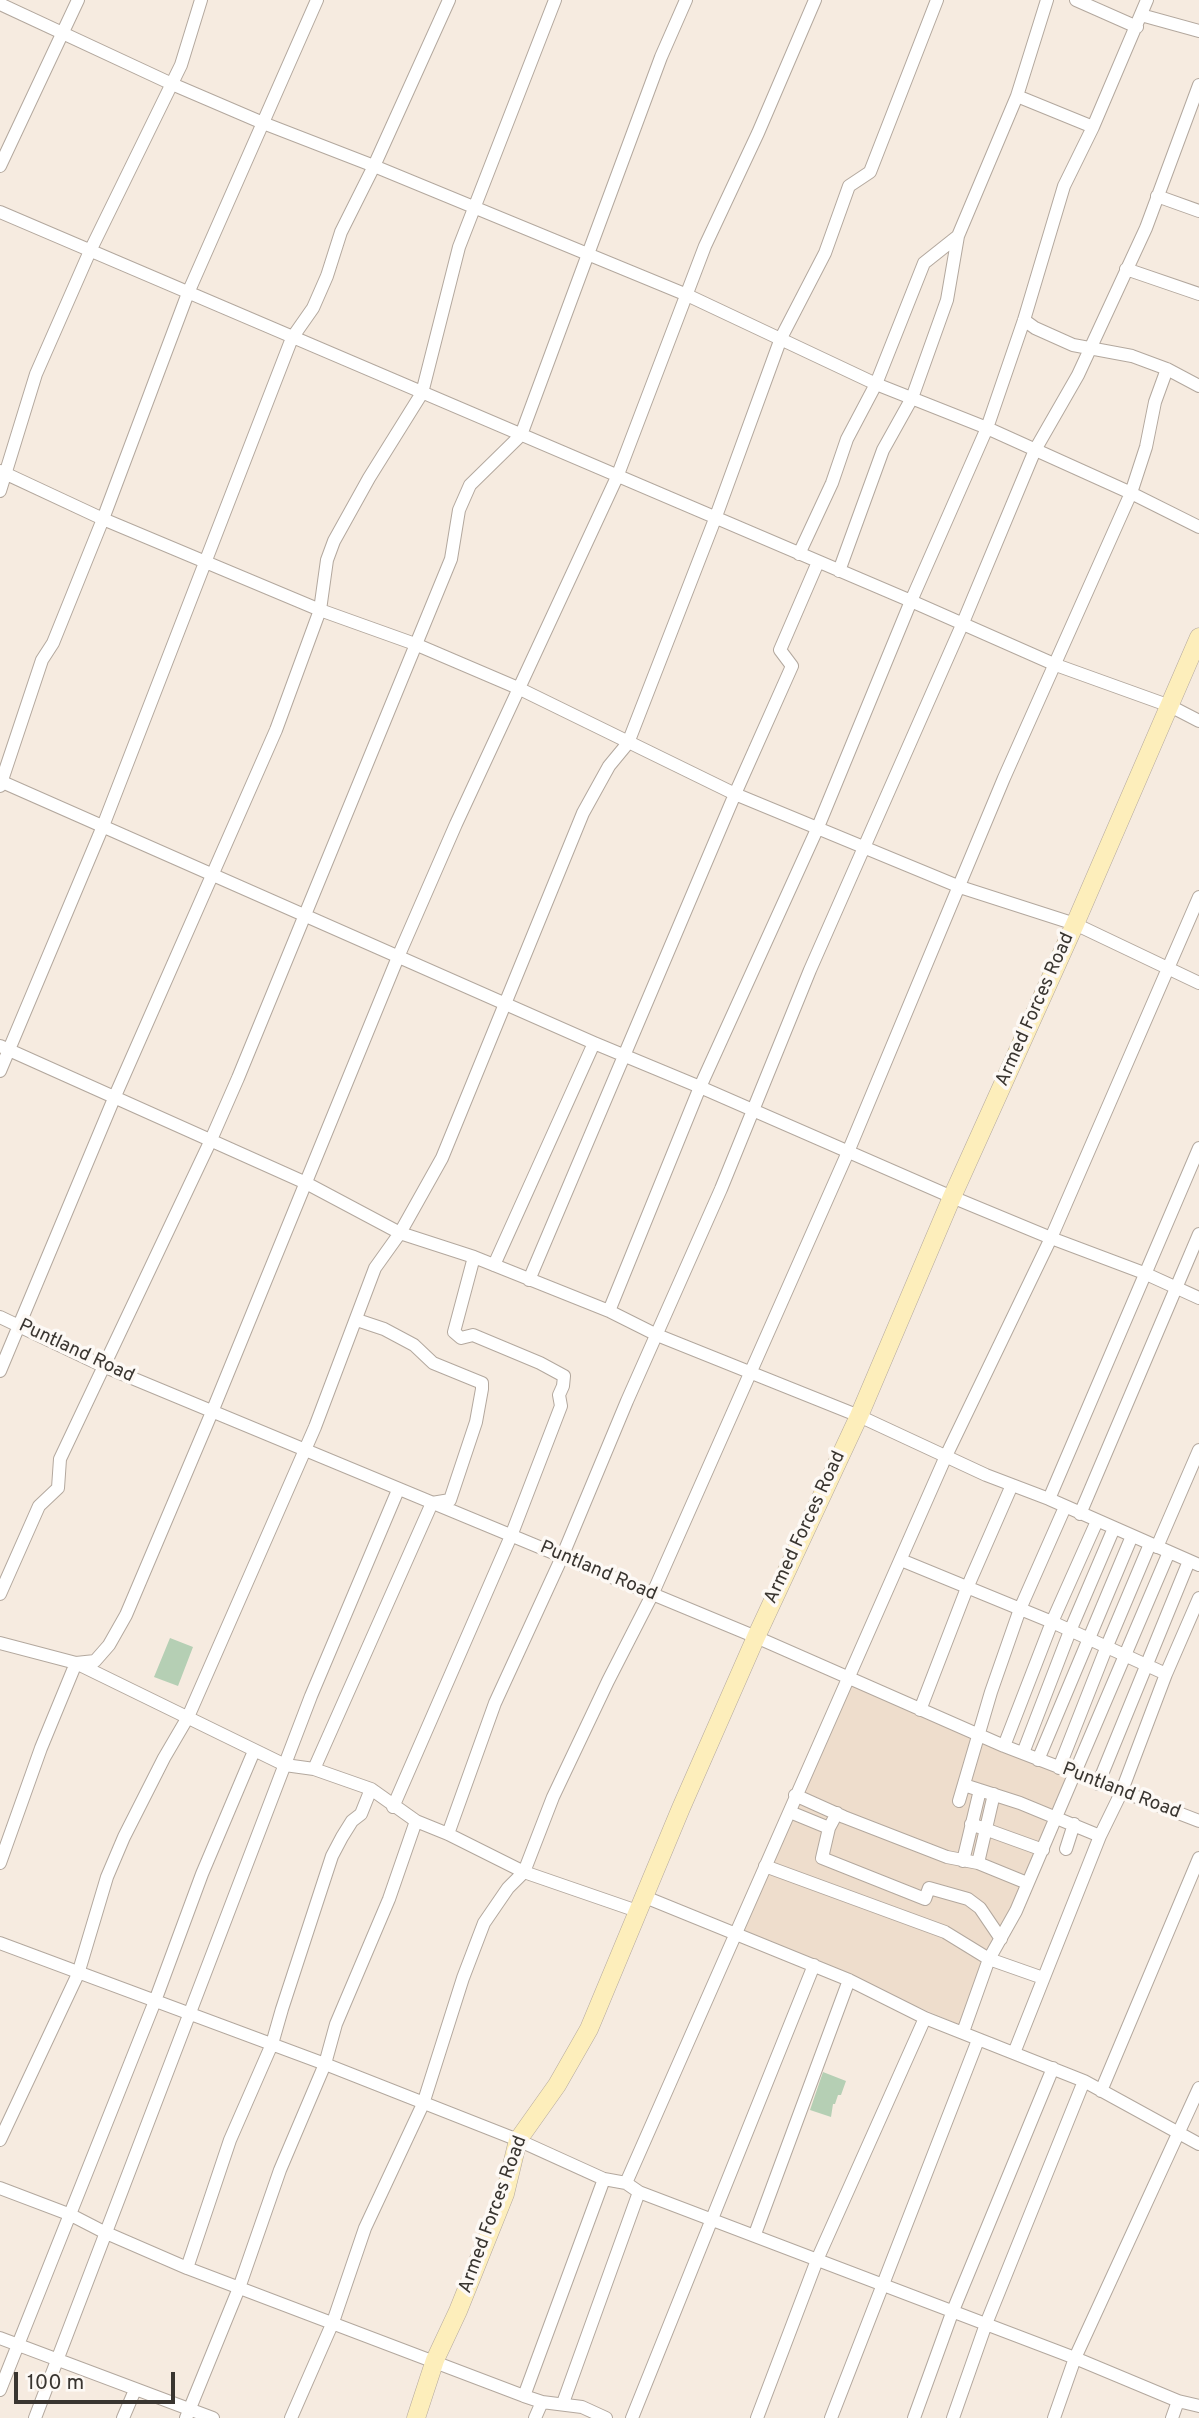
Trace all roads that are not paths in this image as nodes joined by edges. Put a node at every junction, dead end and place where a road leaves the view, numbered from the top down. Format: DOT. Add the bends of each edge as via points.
graph roads {
  1 [pos="78,0"];
  2 [pos="201,0"];
  3 [pos="317,0"];
  4 [pos="449,0"];
  5 [pos="555,0"];
  6 [pos="686,0"];
  7 [pos="815,0"];
  8 [pos="937,0"];
  9 [pos="1047,0"];
  10 [pos="1076,0"];
  11 [pos="1147,0"];
  12 [pos="0,4"];
  13 [pos="1139,21"];
  14 [pos="1199,31"];
  15 [pos="62,34"];
  16 [pos="172,84"];
  17 [pos="1199,85"];
  18 [pos="1017,96"];
  19 [pos="1193,116"];
  20 [pos="263,123"];
  21 [pos="1093,127"];
  22 [pos="0,166"];
  23 [pos="374,166"];
  24 [pos="1157,196"];
  25 [pos="474,208"];
  26 [pos="1199,211"];
  27 [pos="0,212"];
  28 [pos="958,236"];
  29 [pos="90,251"];
  30 [pos="587,255"];
  31 [pos="1126,269"];
  32 [pos="188,293"];
  33 [pos="1199,294"];
  34 [pos="687,295"];
  35 [pos="1024,320"];
  36 [pos="292,338"];
  37 [pos="781,338"];
  38 [pos="1090,347"];
  39 [pos="1167,369"];
  40 [pos="876,384"];
  41 [pos="1199,386"];
  42 [pos="422,393"];
  43 [pos="912,398"];
  44 [pos="987,428"];
  45 [pos="521,435"];
  46 [pos="1035,450"];
  47 [pos="3,473"];
  48 [pos="617,477"];
  49 [pos="0,491"];
  50 [pos="1131,493"];
  51 [pos="103,519"];
  52 [pos="715,519"];
  53 [pos="1199,527"];
  54 [pos="799,554"];
  55 [pos="205,560"];
  56 [pos="818,562"];
  57 [pos="839,571"];
  58 [pos="911,601"];
  59 [pos="320,610"];
  60 [pos="962,625"];
  61 [pos="1199,637"];
  62 [pos="415,644"];
  63 [pos="1056,665"];
  64 [pos="519,688"];
  65 [pos="1170,706"];
  66 [pos="1199,721"];
  67 [pos="628,743"];
  68 [pos="1,783"];
  69 [pos="735,794"];
  70 [pos="103,827"];
  71 [pos="818,827"];
  72 [pos="864,848"];
  73 [pos="212,876"];
  74 [pos="960,887"];
  75 [pos="1199,897"];
  76 [pos="306,918"];
  77 [pos="1075,924"];
  78 [pos="398,957"];
  79 [pos="1166,968"];
  80 [pos="1199,982"];
  81 [pos="504,1003"];
  82 [pos="594,1043"];
  83 [pos="4,1048"];
  84 [pos="625,1056"];
  85 [pos="0,1071"];
  86 [pos="700,1087"];
  87 [pos="115,1096"];
  88 [pos="754,1112"];
  89 [pos="210,1142"];
  90 [pos="1199,1148"];
  91 [pos="848,1152"];
  92 [pos="306,1183"];
  93 [pos="952,1197"];
  94 [pos="400,1233"];
  95 [pos="1199,1234"];
  96 [pos="1051,1238"];
  97 [pos="474,1257"];
  98 [pos="494,1265"];
  99 [pos="1144,1273"];
  100 [pos="529,1280"];
  101 [pos="1177,1289"];
  102 [pos="1199,1298"];
  103 [pos="609,1311"];
  104 [pos="0,1317"];
  105 [pos="356,1320"];
  106 [pos="20,1326"];
  107 [pos="657,1335"];
  108 [pos="103,1366"];
  109 [pos="0,1371"];
  110 [pos="749,1373"];
  111 [pos="212,1412"];
  112 [pos="859,1416"];
  113 [pos="305,1450"];
  114 [pos="1199,1450"];
  115 [pos="946,1457"];
  116 [pos="1012,1485"];
  117 [pos="398,1490"];
  118 [pos="1049,1499"];
  119 [pos="432,1503"];
  120 [pos="1065,1507"];
  121 [pos="1080,1514"];
  122 [pos="1097,1521"];
  123 [pos="1114,1528"];
  124 [pos="511,1536"];
  125 [pos="1132,1536"];
  126 [pos="1159,1548"];
  127 [pos="562,1557"];
  128 [pos="901,1560"];
  129 [pos="1194,1563"];
  130 [pos="967,1588"];
  131 [pos="0,1594"];
  132 [pos="652,1595"];
  133 [pos="1199,1598"];
  134 [pos="1020,1609"];
  135 [pos="1052,1622"];
  136 [pos="1070,1631"];
  137 [pos="756,1637"];
  138 [pos="1088,1638"];
  139 [pos="0,1643"];
  140 [pos="1107,1646"];
  141 [pos="1126,1655"];
  142 [pos="76,1663"];
  143 [pos="1145,1664"];
  144 [pos="1166,1674"];
  145 [pos="848,1677"];
  146 [pos="920,1710"];
  147 [pos="188,1717"];
  148 [pos="979,1735"];
  149 [pos="1004,1746"];
  150 [pos="254,1751"];
  151 [pos="1023,1753"];
  152 [pos="1038,1760"];
  153 [pos="285,1765"];
  154 [pos="1059,1768"];
  155 [pos="314,1769"];
  156 [pos="1075,1774"];
  157 [pos="1098,1784"];
  158 [pos="964,1785"];
  159 [pos="371,1789"];
  160 [pos="979,1790"];
  161 [pos="1121,1793"];
  162 [pos="994,1794"];
  163 [pos="795,1795"];
  164 [pos="959,1801"];
  165 [pos="393,1807"];
  166 [pos="790,1812"];
  167 [pos="837,1813"];
  168 [pos="1056,1817"];
  169 [pos="416,1821"];
  170 [pos="1199,1821"];
  171 [pos="971,1824"];
  172 [pos="1074,1824"];
  173 [pos="829,1828"];
  174 [pos="987,1829"];
  175 [pos="448,1834"];
  176 [pos="1100,1836"];
  177 [pos="1066,1849"];
  178 [pos="1043,1850"];
  179 [pos="1199,1857"];
  180 [pos="963,1861"];
  181 [pos="0,1863"];
  182 [pos="978,1863"];
  183 [pos="765,1866"];
  184 [pos="524,1872"];
  185 [pos="1027,1883"];
  186 [pos="925,1899"];
  187 [pos="643,1904"];
  188 [pos="915,1922"];
  189 [pos="736,1935"];
  190 [pos="1001,1939"];
  191 [pos="0,1943"];
  192 [pos="989,1959"];
  193 [pos="814,1965"];
  194 [pos="78,1974"];
  195 [pos="1043,1978"];
  196 [pos="849,1980"];
  197 [pos="155,2001"];
  198 [pos="190,2013"];
  199 [pos="925,2018"];
  200 [pos="962,2032"];
  201 [pos="978,2040"];
  202 [pos="272,2045"];
  203 [pos="1014,2053"];
  204 [pos="325,2064"];
  205 [pos="1053,2068"];
  206 [pos="1084,2081"];
  207 [pos="1199,2088"];
  208 [pos="1101,2091"];
  209 [pos="423,2104"];
  210 [pos="1178,2134"];
  211 [pos="0,2140"];
  212 [pos="518,2140"];
  213 [pos="1199,2144"];
  214 [pos="604,2179"];
  215 [pos="626,2183"];
  216 [pos="0,2188"];
  217 [pos="639,2192"];
  218 [pos="71,2215"];
  219 [pos="712,2221"];
  220 [pos="104,2232"];
  221 [pos="755,2234"];
  222 [pos="817,2260"];
  223 [pos="187,2268"];
  224 [pos="883,2286"];
  225 [pos="239,2288"];
  226 [pos="953,2313"];
  227 [pos="333,2322"];
  228 [pos="986,2324"];
  229 [pos="0,2338"];
  230 [pos="19,2346"];
  231 [pos="1075,2358"];
  232 [pos="58,2360"];
  233 [pos="435,2360"];
  234 [pos="0,2389"];
  235 [pos="135,2390"];
  236 [pos="524,2396"];
  237 [pos="1178,2401"];
  238 [pos="1197,2401"];
  239 [pos="542,2402"];
  240 [pos="563,2403"];
  241 [pos="188,2414"];
  242 [pos="35,2418"];
  243 [pos="123,2418"];
  244 [pos="213,2418"];
  245 [pos="291,2418"];
  246 [pos="416,2418"];
  247 [pos="535,2418"];
  248 [pos="606,2418"];
  249 [pos="632,2418"];
  250 [pos="757,2418"];
  251 [pos="831,2418"];
  252 [pos="914,2418"];
  253 [pos="953,2418"];
  254 [pos="1054,2418"];
  255 [pos="1172,2418"];
  1 -- 15 [label="street"];
  2 -- 16 [label="street" via="190,43"];
  3 -- 20 [label="street"];
  4 -- 23 [label="street"];
  5 -- 25 [label="street"];
  6 -- 30 [label="street"];
  7 -- 34 [label="street"];
  8 -- 37 [label="street" via="870,173 849,186 825,253"];
  9 -- 18 [label="street"];
  10 -- 13 [label="street"];
  11 -- 13 [label="street"];
  12 -- 15 [label="street"];
  13 -- 14 [label="street"];
  13 -- 21 [label="street"];
  15 -- 16 [label="street"];
  15 -- 22 [label="street"];
  16 -- 20 [label="street"];
  16 -- 29 [label="street"];
  17 -- 19 [label="street"];
  18 -- 21 [label="street"];
  18 -- 28 [label="street"];
  19 -- 24 [label="street"];
  20 -- 23 [label="street"];
  20 -- 32 [label="street"];
  21 -- 35 [label="street" via="1064,186"];
  23 -- 25 [label="street"];
  23 -- 36 [label="street" via="341,232 313,308"];
  24 -- 26 [label="street"];
  24 -- 31 [label="street"];
  25 -- 30 [label="street"];
  25 -- 42 [label="street" via="459,247"];
  27 -- 29 [label="street"];
  28 -- 40 [label="street" via="924,263"];
  28 -- 43 [label="street" via="947,300"];
  29 -- 32 [label="street"];
  29 -- 47 [label="street" via="36,374"];
  30 -- 34 [label="street"];
  30 -- 45 [label="street"];
  31 -- 33 [label="street"];
  31 -- 38 [label="street"];
  32 -- 36 [label="street"];
  32 -- 51 [label="street"];
  34 -- 37 [label="street"];
  34 -- 48 [label="street"];
  35 -- 38 [label="street" via="1073,345"];
  35 -- 44 [label="street"];
  36 -- 42 [label="street"];
  36 -- 55 [label="street"];
  37 -- 40 [label="street"];
  37 -- 52 [label="street"];
  38 -- 39 [label="street"];
  38 -- 46 [label="street"];
  39 -- 41 [label="street"];
  39 -- 50 [label="street"];
  40 -- 43 [label="street"];
  40 -- 54 [label="street" via="847,439"];
  42 -- 45 [label="street"];
  42 -- 59 [label="street" via="334,541"];
  43 -- 44 [label="street"];
  43 -- 57 [label="street" via="883,450"];
  44 -- 46 [label="street"];
  44 -- 58 [label="street"];
  45 -- 48 [label="street"];
  45 -- 62 [label="street" via="470,485 459,510 451,559"];
  46 -- 50 [label="street"];
  46 -- 60 [label="street"];
  47 -- 49 [label="street"];
  47 -- 51 [label="street"];
  48 -- 52 [label="street"];
  48 -- 64 [label="street"];
  50 -- 53 [label="street"];
  50 -- 63 [label="street"];
  51 -- 55 [label="street"];
  51 -- 68 [label="street" via="42,660"];
  52 -- 54 [label="street"];
  52 -- 67 [label="street"];
  54 -- 56 [label="street"];
  55 -- 59 [label="street"];
  55 -- 70 [label="street"];
  56 -- 57 [label="street"];
  56 -- 69 [label="street" via="780,650 792,666"];
  57 -- 58 [label="street"];
  58 -- 60 [label="street"];
  58 -- 71 [label="street"];
  59 -- 62 [label="street"];
  59 -- 73 [label="street" via="276,730"];
  60 -- 63 [label="street"];
  60 -- 72 [label="street"];
  61 -- 65 [label="street, Armed Forces Road"];
  62 -- 64 [label="street"];
  62 -- 76 [label="street"];
  63 -- 65 [label="street"];
  63 -- 74 [label="street"];
  64 -- 67 [label="street"];
  64 -- 78 [label="street"];
  65 -- 66 [label="street"];
  65 -- 77 [label="street, Armed Forces Road"];
  67 -- 69 [label="street"];
  67 -- 81 [label="street" via="609,766 583,813"];
  68 -- 70 [label="street"];
  69 -- 71 [label="street"];
  69 -- 84 [label="street"];
  70 -- 73 [label="street"];
  70 -- 83 [label="street"];
  71 -- 72 [label="street"];
  71 -- 86 [label="street"];
  72 -- 74 [label="street"];
  72 -- 88 [label="street"];
  73 -- 76 [label="street"];
  73 -- 87 [label="street"];
  74 -- 77 [label="street"];
  74 -- 91 [label="street"];
  75 -- 79 [label="street"];
  76 -- 78 [label="street"];
  76 -- 89 [label="street"];
  77 -- 79 [label="street"];
  77 -- 93 [label="street, Armed Forces Road"];
  78 -- 81 [label="street"];
  78 -- 92 [label="street"];
  79 -- 80 [label="street"];
  79 -- 96 [label="street"];
  81 -- 82 [label="street"];
  81 -- 94 [label="street" via="442,1158"];
  82 -- 84 [label="street"];
  82 -- 98 [label="street"];
  83 -- 85 [label="street"];
  83 -- 87 [label="street"];
  84 -- 86 [label="street"];
  84 -- 100 [label="street"];
  86 -- 88 [label="street"];
  86 -- 103 [label="street"];
  87 -- 89 [label="street"];
  87 -- 106 [label="street"];
  88 -- 91 [label="street"];
  88 -- 107 [label="street"];
  89 -- 92 [label="street"];
  89 -- 108 [label="street"];
  90 -- 99 [label="street"];
  91 -- 93 [label="street"];
  91 -- 110 [label="street"];
  92 -- 94 [label="street"];
  92 -- 111 [label="street"];
  93 -- 96 [label="street"];
  93 -- 112 [label="street, Armed Forces Road"];
  94 -- 97 [label="street"];
  94 -- 105 [label="street" via="375,1268"];
  95 -- 101 [label="street"];
  96 -- 99 [label="street"];
  96 -- 115 [label="street"];
  97 -- 98 [label="street"];
  97 -- 124 [label="street" via="454,1332 461,1338 473,1335 484,1339 564,1376 561,1405"];
  98 -- 100 [label="street"];
  99 -- 101 [label="street"];
  99 -- 118 [label="street"];
  100 -- 103 [label="street"];
  101 -- 102 [label="street"];
  101 -- 121 [label="street"];
  103 -- 107 [label="street"];
  104 -- 106 [label="street, Puntland Road"];
  105 -- 113 [label="street"];
  105 -- 119 [label="street" via="384,1329 414,1345 433,1363 482,1383 475,1422 450,1500"];
  106 -- 108 [label="street, Puntland Road"];
  106 -- 109 [label="street"];
  107 -- 110 [label="street"];
  107 -- 127 [label="street"];
  108 -- 111 [label="street, Puntland Road"];
  108 -- 131 [label="street" via="60,1459 58,1488 39,1507"];
  110 -- 112 [label="street"];
  110 -- 132 [label="street"];
  111 -- 113 [label="street, Puntland Road"];
  111 -- 142 [label="street" via="126,1615 95,1661"];
  112 -- 115 [label="street"];
  112 -- 137 [label="street, Armed Forces Road"];
  113 -- 117 [label="street, Puntland Road"];
  113 -- 147 [label="street"];
  114 -- 126 [label="street"];
  115 -- 116 [label="street"];
  115 -- 128 [label="street"];
  116 -- 118 [label="street"];
  116 -- 130 [label="street"];
  117 -- 119 [label="street, Puntland Road"];
  117 -- 153 [label="street"];
  118 -- 120 [label="street"];
  119 -- 124 [label="street, Puntland Road"];
  119 -- 155 [label="street"];
  120 -- 121 [label="street"];
  120 -- 134 [label="street"];
  121 -- 122 [label="street"];
  122 -- 123 [label="street"];
  122 -- 135 [label="street"];
  123 -- 125 [label="street"];
  123 -- 136 [label="street"];
  124 -- 127 [label="street, Puntland Road"];
  124 -- 165 [label="street"];
  125 -- 126 [label="street"];
  125 -- 138 [label="street"];
  126 -- 129 [label="street"];
  126 -- 140 [label="street"];
  126 -- 141 [label="street"];
  127 -- 132 [label="street, Puntland Road"];
  127 -- 175 [label="street" via="495,1703"];
  128 -- 130 [label="street"];
  128 -- 145 [label="street"];
  129 -- 143 [label="street"];
  130 -- 134 [label="street"];
  130 -- 146 [label="street"];
  132 -- 137 [label="street, Puntland Road"];
  132 -- 184 [label="street" via="553,1797"];
  133 -- 144 [label="street"];
  134 -- 135 [label="street"];
  134 -- 148 [label="street"];
  135 -- 136 [label="street"];
  135 -- 149 [label="street"];
  136 -- 138 [label="street"];
  136 -- 151 [label="street"];
  137 -- 145 [label="street, Puntland Road"];
  137 -- 187 [label="street, Armed Forces Road"];
  138 -- 140 [label="street"];
  138 -- 152 [label="street"];
  139 -- 142 [label="street"];
  140 -- 141 [label="street"];
  140 -- 154 [label="street"];
  141 -- 143 [label="street"];
  141 -- 156 [label="street"];
  142 -- 147 [label="street"];
  142 -- 181 [label="street"];
  143 -- 144 [label="street"];
  143 -- 157 [label="street"];
  144 -- 161 [label="street"];
  145 -- 146 [label="street, Puntland Road"];
  145 -- 163 [label="street"];
  146 -- 148 [label="street, Puntland Road"];
  147 -- 150 [label="street"];
  147 -- 194 [label="street" via="107,1878"];
  148 -- 149 [label="street, Puntland Road"];
  148 -- 158 [label="street"];
  149 -- 151 [label="street, Puntland Road"];
  150 -- 153 [label="street"];
  150 -- 197 [label="street"];
  151 -- 152 [label="street, Puntland Road"];
  152 -- 154 [label="street, Puntland Road"];
  153 -- 155 [label="street"];
  153 -- 198 [label="street"];
  154 -- 156 [label="street, Puntland Road"];
  155 -- 159 [label="street"];
  156 -- 157 [label="street, Puntland Road"];
  156 -- 168 [label="street"];
  157 -- 161 [label="street, Puntland Road"];
  158 -- 160 [label="street"];
  158 -- 164 [label="street"];
  159 -- 165 [label="street"];
  159 -- 202 [label="street" via="361,1814 332,1856"];
  160 -- 162 [label="street"];
  160 -- 171 [label="street"];
  161 -- 170 [label="street, Puntland Road"];
  161 -- 176 [label="street"];
  162 -- 168 [label="street"];
  162 -- 174 [label="street"];
  163 -- 166 [label="street"];
  163 -- 167 [label="street"];
  165 -- 169 [label="street"];
  166 -- 173 [label="street"];
  166 -- 183 [label="street"];
  167 -- 173 [label="street"];
  167 -- 180 [label="street"];
  168 -- 172 [label="street"];
  168 -- 178 [label="street"];
  169 -- 175 [label="street"];
  169 -- 204 [label="street"];
  171 -- 174 [label="street"];
  171 -- 180 [label="street"];
  172 -- 176 [label="street"];
  172 -- 177 [label="street"];
  173 -- 186 [label="street" via="822,1858"];
  174 -- 178 [label="street"];
  174 -- 182 [label="street"];
  175 -- 184 [label="street"];
  176 -- 195 [label="street"];
  178 -- 185 [label="street"];
  179 -- 208 [label="street"];
  180 -- 182 [label="street"];
  182 -- 185 [label="street"];
  183 -- 188 [label="street"];
  183 -- 189 [label="street"];
  184 -- 187 [label="street"];
  184 -- 209 [label="street" via="484,1923"];
  185 -- 190 [label="street"];
  186 -- 188 [label="street"];
  186 -- 190 [label="street" via="929,1888 968,1899 980,1908"];
  187 -- 189 [label="street"];
  187 -- 212 [label="street, Armed Forces Road" via="589,2029"];
  188 -- 192 [label="street" via="945,1932"];
  189 -- 193 [label="street"];
  189 -- 215 [label="street"];
  190 -- 192 [label="street"];
  191 -- 194 [label="street"];
  192 -- 195 [label="street"];
  192 -- 200 [label="street"];
  193 -- 196 [label="street"];
  193 -- 219 [label="street"];
  194 -- 197 [label="street"];
  194 -- 211 [label="street"];
  195 -- 203 [label="street"];
  196 -- 199 [label="street"];
  196 -- 221 [label="street"];
  197 -- 198 [label="street"];
  197 -- 218 [label="street"];
  198 -- 202 [label="street"];
  198 -- 220 [label="street"];
  199 -- 200 [label="street"];
  199 -- 222 [label="street"];
  200 -- 201 [label="street"];
  201 -- 203 [label="street"];
  201 -- 224 [label="street"];
  202 -- 204 [label="street"];
  202 -- 223 [label="street" via="230,2140"];
  203 -- 205 [label="street"];
  204 -- 209 [label="street"];
  204 -- 225 [label="street" via="280,2170"];
  205 -- 206 [label="street"];
  205 -- 226 [label="street"];
  206 -- 208 [label="street"];
  206 -- 228 [label="street"];
  207 -- 210 [label="street"];
  208 -- 210 [label="street"];
  209 -- 212 [label="street"];
  209 -- 227 [label="street" via="365,2228"];
  210 -- 213 [label="street"];
  210 -- 231 [label="street"];
  212 -- 214 [label="street"];
  212 -- 233 [label="street, Armed Forces Road" via="505,2194"];
  214 -- 215 [label="street"];
  214 -- 236 [label="street"];
  215 -- 217 [label="street"];
  216 -- 218 [label="street"];
  217 -- 219 [label="street"];
  217 -- 240 [label="street"];
  218 -- 220 [label="street"];
  218 -- 230 [label="street"];
  219 -- 221 [label="street"];
  219 -- 249 [label="street"];
  220 -- 223 [label="street"];
  220 -- 232 [label="street"];
  221 -- 222 [label="street"];
  222 -- 224 [label="street"];
  222 -- 250 [label="street"];
  223 -- 225 [label="street"];
  224 -- 226 [label="street"];
  224 -- 251 [label="street"];
  225 -- 227 [label="street"];
  225 -- 241 [label="street"];
  226 -- 228 [label="street"];
  226 -- 252 [label="street"];
  227 -- 233 [label="street"];
  227 -- 245 [label="street"];
  228 -- 231 [label="street"];
  228 -- 253 [label="street"];
  229 -- 230 [label="street"];
  230 -- 232 [label="street"];
  230 -- 234 [label="street"];
  231 -- 237 [label="street"];
  231 -- 254 [label="street"];
  232 -- 235 [label="street"];
  232 -- 242 [label="street"];
  233 -- 236 [label="street"];
  233 -- 246 [label="street, Armed Forces Road"];
  235 -- 241 [label="street"];
  235 -- 243 [label="street"];
  236 -- 239 [label="street"];
  237 -- 238 [label="street"];
  237 -- 255 [label="street"];
  239 -- 240 [label="street"];
  239 -- 247 [label="street"];
  240 -- 248 [label="street"];
  241 -- 244 [label="street"];
}
